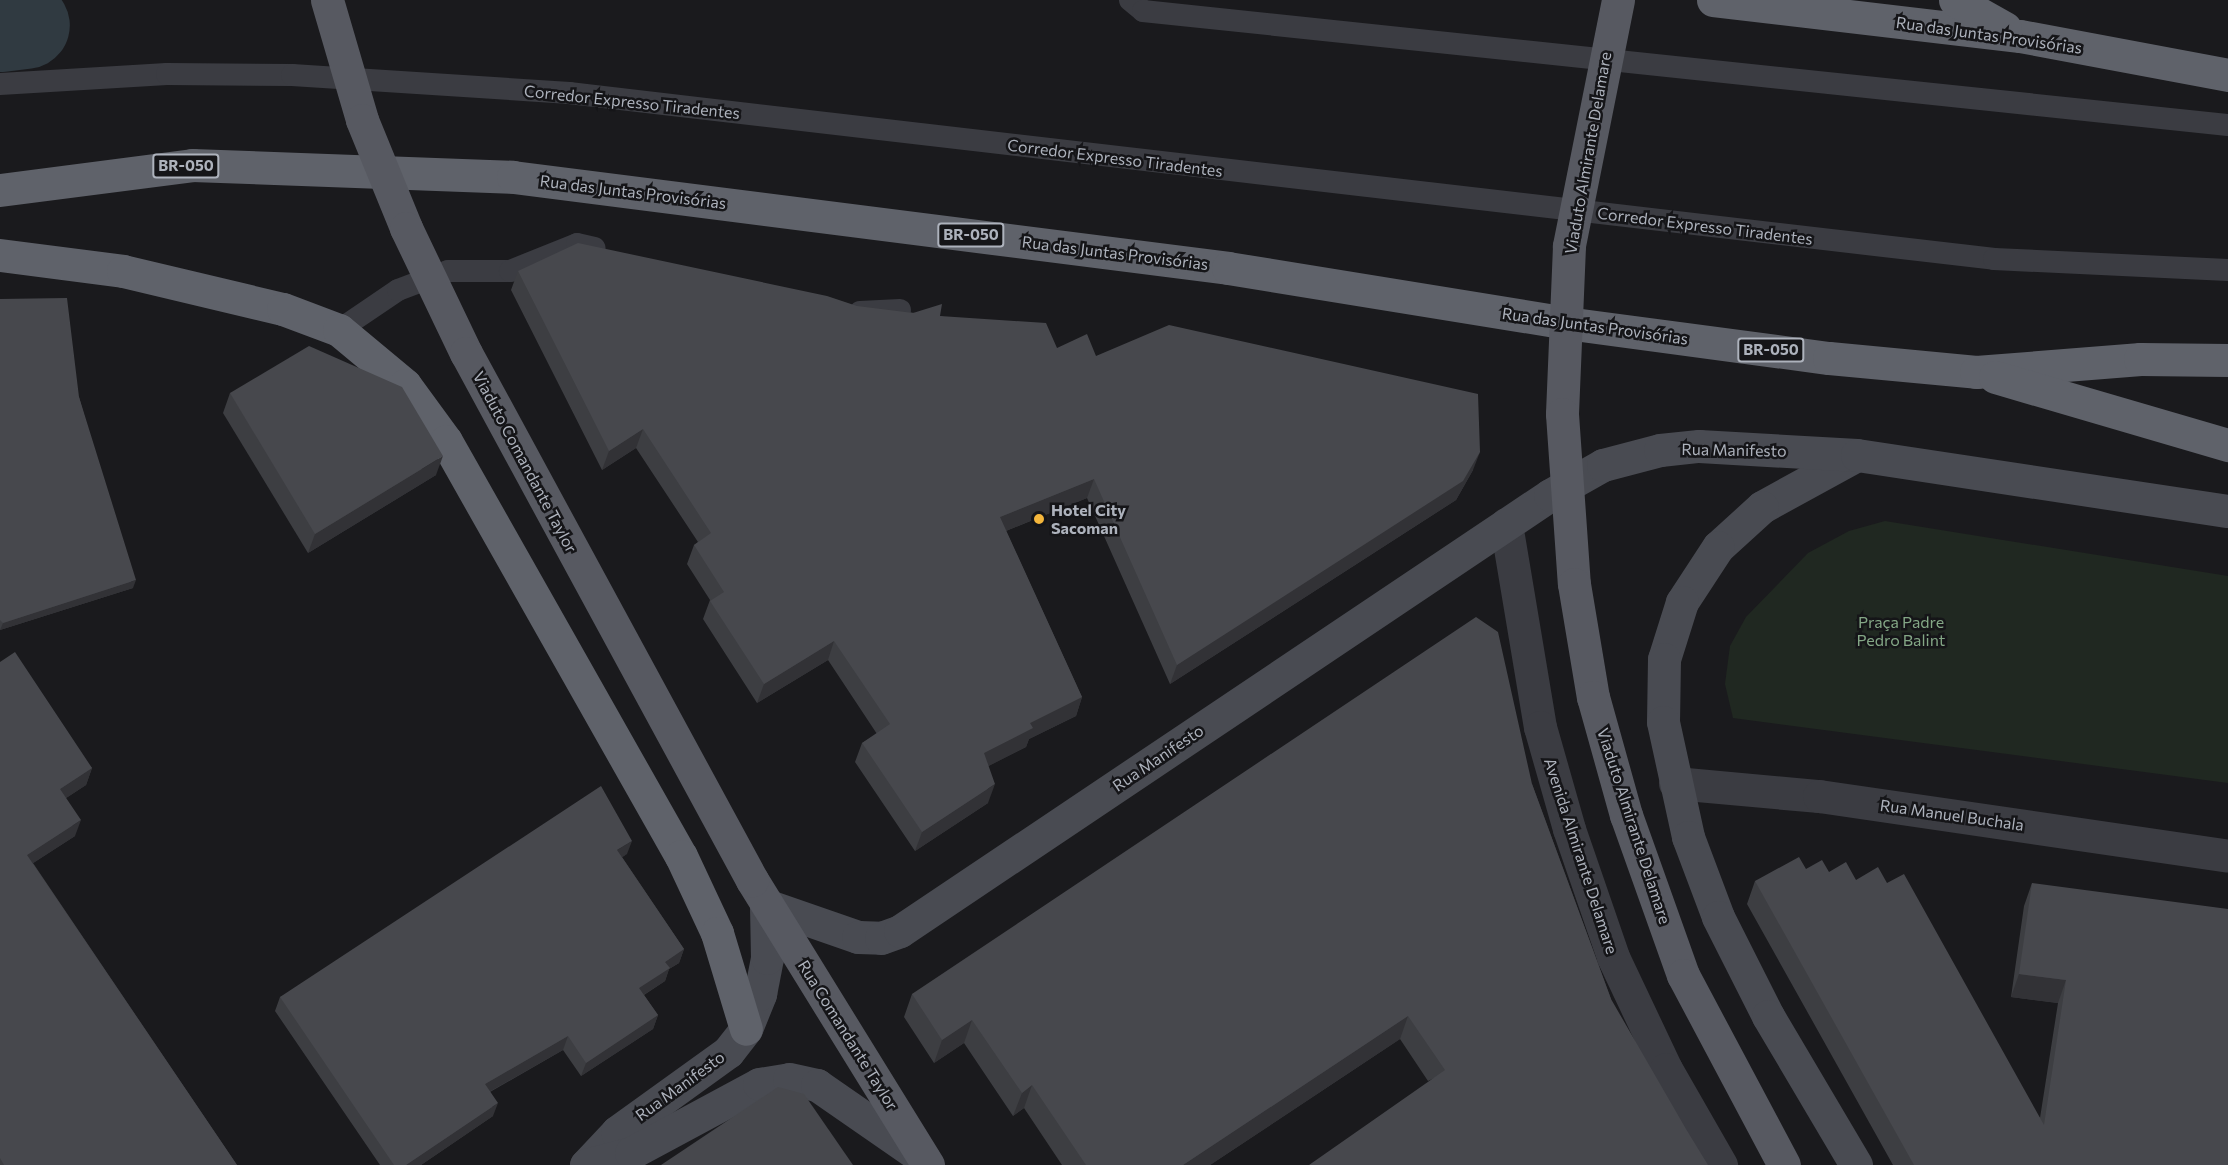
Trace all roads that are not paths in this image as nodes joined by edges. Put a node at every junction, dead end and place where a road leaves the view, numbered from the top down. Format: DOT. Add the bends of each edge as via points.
graph roads {
  1 [pos="327,0"];
  2 [pos="1130,0"];
  3 [pos="1618,0"];
  4 [pos="1713,0"];
  5 [pos="1955,0"];
  6 [pos="2020,36"];
  7 [pos="2227,74"];
  8 [pos="0,84"];
  9 [pos="2228,125"];
  10 [pos="0,190"];
  11 [pos="612,251"];
  12 [pos="0,255"];
  13 [pos="2228,270"];
  14 [pos="843,308"];
  15 [pos="900,310"];
  16 [pos="339,330"];
  17 [pos="2228,360"];
  18 [pos="1976,372"];
  19 [pos="2228,445"];
  20 [pos="1857,455"];
  21 [pos="2228,511"];
  22 [pos="1506,524"];
  23 [pos="1675,783"];
  24 [pos="2228,856"];
  25 [pos="759,893"];
  26 [pos="746,1029"];
  27 [pos="926,1162"];
  28 [pos="586,1165"];
  29 [pos="1721,1165"];
  30 [pos="1784,1165"];
  31 [pos="1856,1165"];
  1 -- 25 [label="main road, Viaduto Comandante Taylor, bridge" via="362,120 406,228 451,322"];
  2 -- 9 [label="lane" via="1143,11"];
  3 -- 30 [label="main road, Viaduto Almirante Delamare, bridge" via="1569,246 1562,414 1574,584 1593,698 1626,815 1683,975"];
  4 -- 6 [label="highway, Rua das Juntas Provisórias"];
  5 -- 6 [label="highway"];
  6 -- 7 [label="highway, Rua das Juntas Provisórias"];
  8 -- 13 [label="lane, Corredor Expresso Tiradentes" via="167,74 292,75 569,93 1994,259"];
  10 -- 18 [label="highway, Rua das Juntas Provisórias / BR-050" via="192,165 513,177 1228,268 1829,358"];
  11 -- 16 [label="lane" via="577,244 510,271 448,271 398,290"];
  12 -- 16 [label="highway" via="123,271 283,309"];
  14 -- 15 [label="lane" via="854,312"];
  16 -- 26 [label="highway" via="405,385 446,441 681,856 717,933"];
  17 -- 18 [label="highway, Rua das Juntas Provisórias / BR-050" via="2140,359"];
  18 -- 19 [label="highway, Rua das Juntas Provisórias"];
  20 -- 21 [label="main road"];
  20 -- 22 [label="main road, Rua Manifesto" via="1699,446 1660,450 1603,465"];
  20 -- 23 [label="main road" via="1762,507 1718,547 1682,602 1664,659 1663,722"];
  22 -- 25 [label="main road, Rua Manifesto" via="900,931 881,938 858,937"];
  22 -- 29 [label="street, Avenida Almirante Delamare" via="1540,728 1569,829 1613,957 1666,1069"];
  23 -- 24 [label="street, Rua Manuel Buchala" via="1819,796"];
  23 -- 31 [label="main road" via="1688,837 1718,917 1768,1016"];
  25 -- 26 [label="main road, Rua Manifesto" via="767,958 760,994"];
  25 -- 27 [label="main road, Rua Comandante Taylor"];
  26 -- 28 [label="main road, Rua Manifesto" via="728,1052 617,1132"];
  27 -- 28 [label="main road, Rua Manifesto" via="817,1085 789,1079 759,1084 631,1153"];
}
